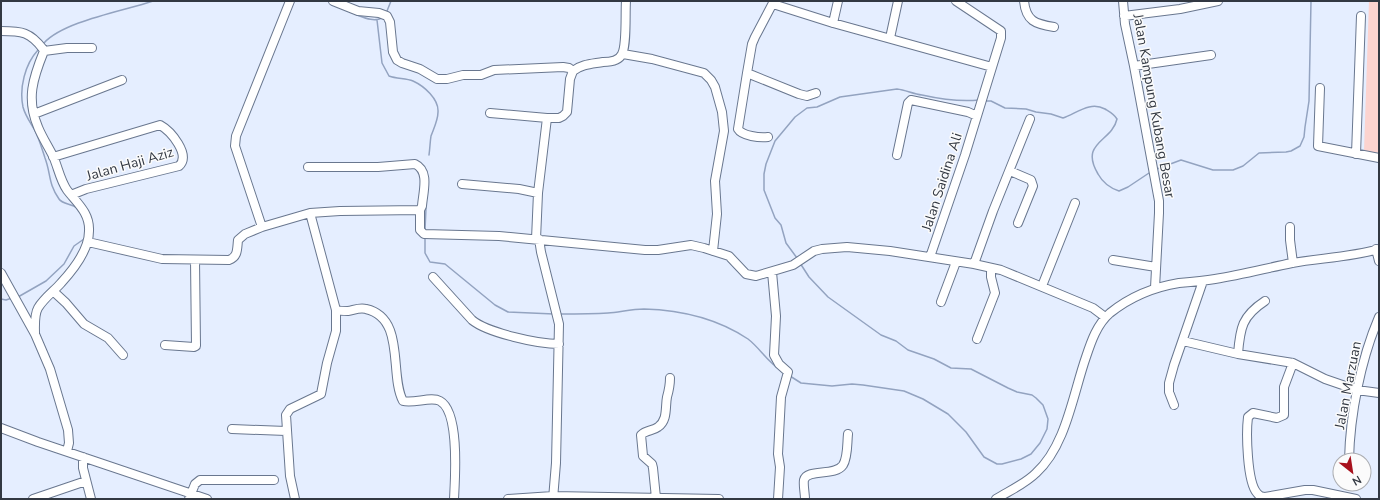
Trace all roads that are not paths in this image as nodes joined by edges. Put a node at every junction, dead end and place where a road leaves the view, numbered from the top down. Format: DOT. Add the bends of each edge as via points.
graph roads {
  1 [pos="290,1"];
  2 [pos="333,1"];
  3 [pos="626,1"];
  4 [pos="838,1"];
  5 [pos="898,1"];
  6 [pos="956,1"];
  7 [pos="1024,1"];
  8 [pos="1123,1"];
  9 [pos="1218,1"];
  10 [pos="774,3"];
  11 [pos="1124,16"];
  12 [pos="1361,16"];
  13 [pos="833,24"];
  14 [pos="1054,27"];
  15 [pos="1,31"];
  16 [pos="890,38"];
  17 [pos="92,48"];
  18 [pos="44,51"];
  19 [pos="623,54"];
  20 [pos="1211,55"];
  21 [pos="1134,66"];
  22 [pos="992,67"];
  23 [pos="573,71"];
  24 [pos="747,73"];
  25 [pos="122,80"];
  26 [pos="1320,88"];
  27 [pos="816,93"];
  28 [pos="490,113"];
  29 [pos="34,114"];
  30 [pos="977,116"];
  31 [pos="547,118"];
  32 [pos="1030,119"];
  33 [pos="768,137"];
  34 [pos="1356,154"];
  35 [pos="897,155"];
  36 [pos="53,157"];
  37 [pos="1379,158"];
  38 [pos="308,167"];
  39 [pos="1010,171"];
  40 [pos="462,184"];
  41 [pos="538,193"];
  42 [pos="71,195"];
  43 [pos="1075,203"];
  44 [pos="420,210"];
  45 [pos="310,213"];
  46 [pos="1018,223"];
  47 [pos="262,227"];
  48 [pos="1290,227"];
  49 [pos="538,239"];
  50 [pos="88,242"];
  51 [pos="1378,249"];
  52 [pos="713,250"];
  53 [pos="930,257"];
  54 [pos="195,260"];
  55 [pos="1113,260"];
  56 [pos="1379,261"];
  57 [pos="956,262"];
  58 [pos="1293,263"];
  59 [pos="974,264"];
  60 [pos="1156,267"];
  61 [pos="991,268"];
  62 [pos="772,272"];
  63 [pos="1,273"];
  64 [pos="433,277"];
  65 [pos="1203,281"];
  66 [pos="1042,286"];
  67 [pos="1155,288"];
  68 [pos="53,291"];
  69 [pos="1265,301"];
  70 [pos="941,302"];
  71 [pos="336,310"];
  72 [pos="1105,317"];
  73 [pos="1379,317"];
  74 [pos="35,334"];
  75 [pos="977,339"];
  76 [pos="1183,341"];
  77 [pos="559,344"];
  78 [pos="165,346"];
  79 [pos="1238,354"];
  80 [pos="123,355"];
  81 [pos="1293,363"];
  82 [pos="670,378"];
  83 [pos="1357,390"];
  84 [pos="1379,393"];
  85 [pos="1174,405"];
  86 [pos="1,428"];
  87 [pos="232,429"];
  88 [pos="286,431"];
  89 [pos="848,434"];
  90 [pos="67,451"];
  91 [pos="1350,452"];
  92 [pos="83,457"];
  93 [pos="274,480"];
  94 [pos="86,481"];
  95 [pos="190,496"];
  96 [pos="1325,496"];
  97 [pos="553,498"];
  98 [pos="616,498"];
  99 [pos="659,498"];
  100 [pos="32,499"];
  101 [pos="91,499"];
  102 [pos="207,499"];
  103 [pos="295,499"];
  104 [pos="454,499"];
  105 [pos="508,499"];
  106 [pos="720,499"];
  107 [pos="778,499"];
  108 [pos="805,499"];
  109 [pos="996,499"];
  110 [pos="1356,499"];
  1 -- 47 [label="street" via="235,140"];
  2 -- 23 [label="street" via="358,11 387,16 393,52 397,60 437,79 482,74 494,70 567,67"];
  3 -- 19 [label="street"];
  4 -- 13 [label="street"];
  5 -- 16 [label="street"];
  6 -- 22 [label="street, Jalan Saidina Ali" via="1001,31"];
  7 -- 14 [label="street" via="1030,20"];
  8 -- 11 [label="street, Jalan Kampung Kubang Besar"];
  9 -- 11 [label="street"];
  10 -- 13 [label="street"];
  10 -- 24 [label="street" via="752,44"];
  11 -- 21 [label="street, Jalan Kampung Kubang Besar"];
  12 -- 34 [label="street"];
  13 -- 16 [label="street"];
  15 -- 18 [label="street" via="23,32"];
  16 -- 22 [label="street"];
  17 -- 18 [label="street"];
  18 -- 29 [label="street" via="31,90"];
  19 -- 23 [label="street" via="617,59 584,65"];
  19 -- 52 [label="street" via="704,73 715,87 724,131 715,182 717,214"];
  20 -- 21 [label="street"];
  21 -- 60 [label="street, Jalan Kampung Kubang Besar" via="1159,201"];
  22 -- 30 [label="street, Jalan Saidina Ali"];
  23 -- 31 [label="street" via="567,112 559,118"];
  24 -- 27 [label="street" via="799,94 807,96"];
  24 -- 33 [label="street" via="738,129 742,133"];
  25 -- 29 [label="street"];
  26 -- 34 [label="street" via="1318,146"];
  28 -- 31 [label="street"];
  29 -- 36 [label="street"];
  30 -- 35 [label="street" via="910,101"];
  30 -- 53 [label="street, Jalan Saidina Ali"];
  31 -- 41 [label="street"];
  32 -- 39 [label="street"];
  34 -- 37 [label="street"];
  36 -- 42 [label="street"];
  36 -- 42 [label="street, Jalan Haji Aziz" via="160,125 170,133 181,149 183,162 179,166"];
  38 -- 44 [label="street" via="415,164 424,175"];
  39 -- 46 [label="street" via="1031,180 1033,186"];
  39 -- 59 [label="street"];
  40 -- 41 [label="street"];
  41 -- 49 [label="street"];
  42 -- 50 [label="street" via="87,215"];
  43 -- 66 [label="street"];
  44 -- 45 [label="street"];
  44 -- 49 [label="street" via="420,230 425,234"];
  45 -- 47 [label="street"];
  45 -- 71 [label="street"];
  47 -- 54 [label="street" via="239,238 233,259"];
  48 -- 58 [label="street"];
  49 -- 52 [label="street" via="645,250 691,245"];
  49 -- 77 [label="street" via="556,309"];
  50 -- 54 [label="street" via="153,258"];
  50 -- 68 [label="street" via="67,276"];
  51 -- 56 [label="street"];
  51 -- 58 [label="street"];
  52 -- 62 [label="street" via="729,256 746,274 756,276"];
  53 -- 57 [label="street"];
  53 -- 62 [label="street" via="847,246 818,250 800,261"];
  54 -- 78 [label="street" via="196,346"];
  55 -- 60 [label="street"];
  57 -- 59 [label="street"];
  57 -- 70 [label="street"];
  58 -- 65 [label="street"];
  59 -- 61 [label="street"];
  60 -- 67 [label="street, Jalan Kampung Kubang Besar"];
  61 -- 66 [label="street"];
  61 -- 75 [label="street" via="995,293"];
  62 -- 107 [label="street" via="776,316 774,355 788,372 781,397"];
  63 -- 74 [label="street"];
  64 -- 77 [label="street" via="477,324 520,338"];
  65 -- 67 [label="street"];
  65 -- 76 [label="street"];
  66 -- 72 [label="street" via="1093,308"];
  67 -- 72 [label="street" via="1130,300"];
  68 -- 74 [label="street" via="38,307"];
  68 -- 80 [label="street" via="84,324 108,338"];
  69 -- 79 [label="street" via="1256,307 1242,324"];
  71 -- 88 [label="street" via="336,331 321,394 288,411"];
  71 -- 104 [label="street" via="363,308 381,316 393,341 398,385 403,401 437,400 445,406 454,438"];
  72 -- 109 [label="street" via="1088,349 1061,436 1053,452 1036,474"];
  73 -- 83 [label="street, Jalan Marzuan" via="1371,336"];
  74 -- 90 [label="street" via="50,369 64,414 69,433"];
  76 -- 79 [label="street"];
  76 -- 85 [label="street" via="1169,383"];
  77 -- 97 [label="street"];
  79 -- 81 [label="street"];
  81 -- 83 [label="street" via="1325,379"];
  81 -- 96 [label="street" via="1284,387 1284,415 1277,418 1254,413 1248,417 1248,461 1253,485 1257,494 1265,497 1305,490 1313,490"];
  82 -- 99 [label="street" via="670,392 663,421 657,428 641,435 643,456 652,464"];
  83 -- 84 [label="street"];
  83 -- 91 [label="street, Jalan Marzuan"];
  86 -- 90 [label="street"];
  87 -- 88 [label="street"];
  88 -- 103 [label="street"];
  89 -- 108 [label="street" via="843,466 834,471 807,476 804,480"];
  90 -- 92 [label="street"];
  92 -- 94 [label="street"];
  92 -- 95 [label="street"];
  93 -- 95 [label="street" via="200,480 195,484"];
  94 -- 100 [label="street"];
  94 -- 101 [label="street"];
  95 -- 102 [label="street"];
  96 -- 110 [label="street"];
  97 -- 98 [label="street"];
  97 -- 105 [label="street"];
  98 -- 99 [label="street"];
  99 -- 106 [label="street"];
}
